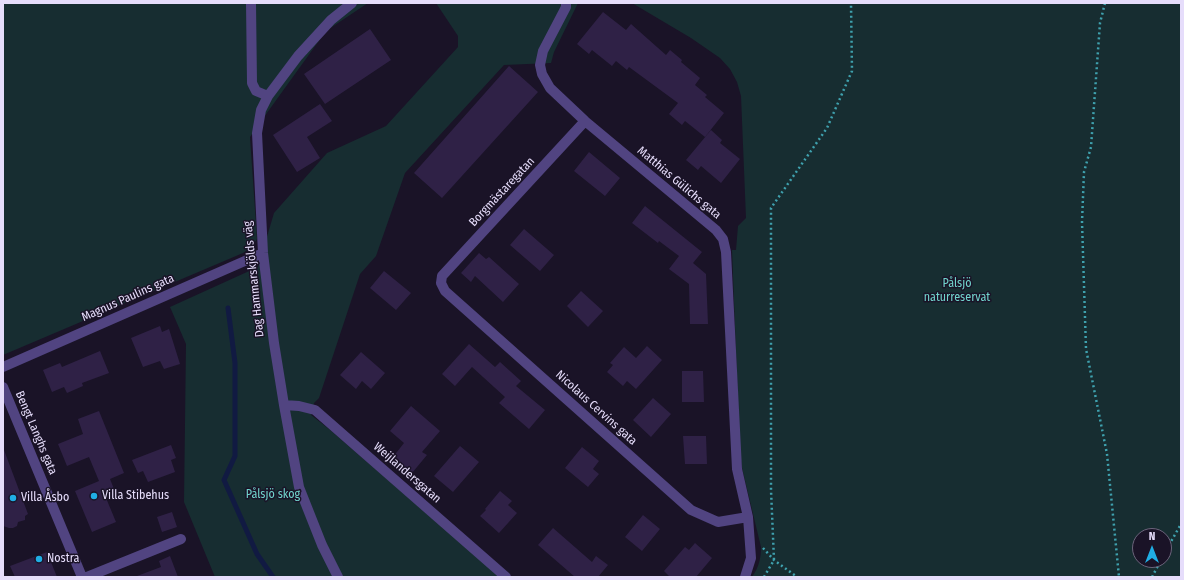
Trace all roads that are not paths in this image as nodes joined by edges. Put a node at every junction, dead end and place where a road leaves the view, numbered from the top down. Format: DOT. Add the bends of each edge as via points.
graph roads {
  1 [pos="251,3"];
  2 [pos="352,3"];
  3 [pos="566,3"];
  4 [pos="268,96"];
  5 [pos="585,121"];
  6 [pos="263,253"];
  7 [pos="441,283"];
  8 [pos="3,367"];
  9 [pos="3,387"];
  10 [pos="284,405"];
  11 [pos="748,517"];
  12 [pos="181,539"];
  13 [pos="82,577"];
  14 [pos="87,577"];
  15 [pos="338,577"];
  16 [pos="506,577"];
  17 [pos="745,577"];
  1 -- 4 [label="street" via="252,83 256,91"];
  2 -- 4 [label="street, Dag Hammarskjölds väg" via="312,40"];
  3 -- 5 [label="street, Matthias Gülichs gata" via="543,51 540,65 550,88"];
  4 -- 6 [label="street, Dag Hammarskjölds väg" via="261,110 257,133"];
  5 -- 7 [label="street, Borgmästaregatan" via="442,276"];
  5 -- 11 [label="street, Matthias Gülichs gata" via="716,230 723,239 726,252 737,469"];
  6 -- 8 [label="street, Magnus Paulins gata"];
  6 -- 10 [label="street, Dag Hammarskjölds väg"];
  7 -- 11 [label="street, Nicolaus Cervins gata" via="445,291 691,510 718,522"];
  9 -- 13 [label="street, Bengt Langhs gata"];
  10 -- 15 [label="street, Dag Hammarskjölds väg" via="299,487"];
  10 -- 16 [label="street, Weijlandersgatan" via="315,410"];
  11 -- 17 [label="street" via="751,558"];
  12 -- 14 [label="street"];
}
